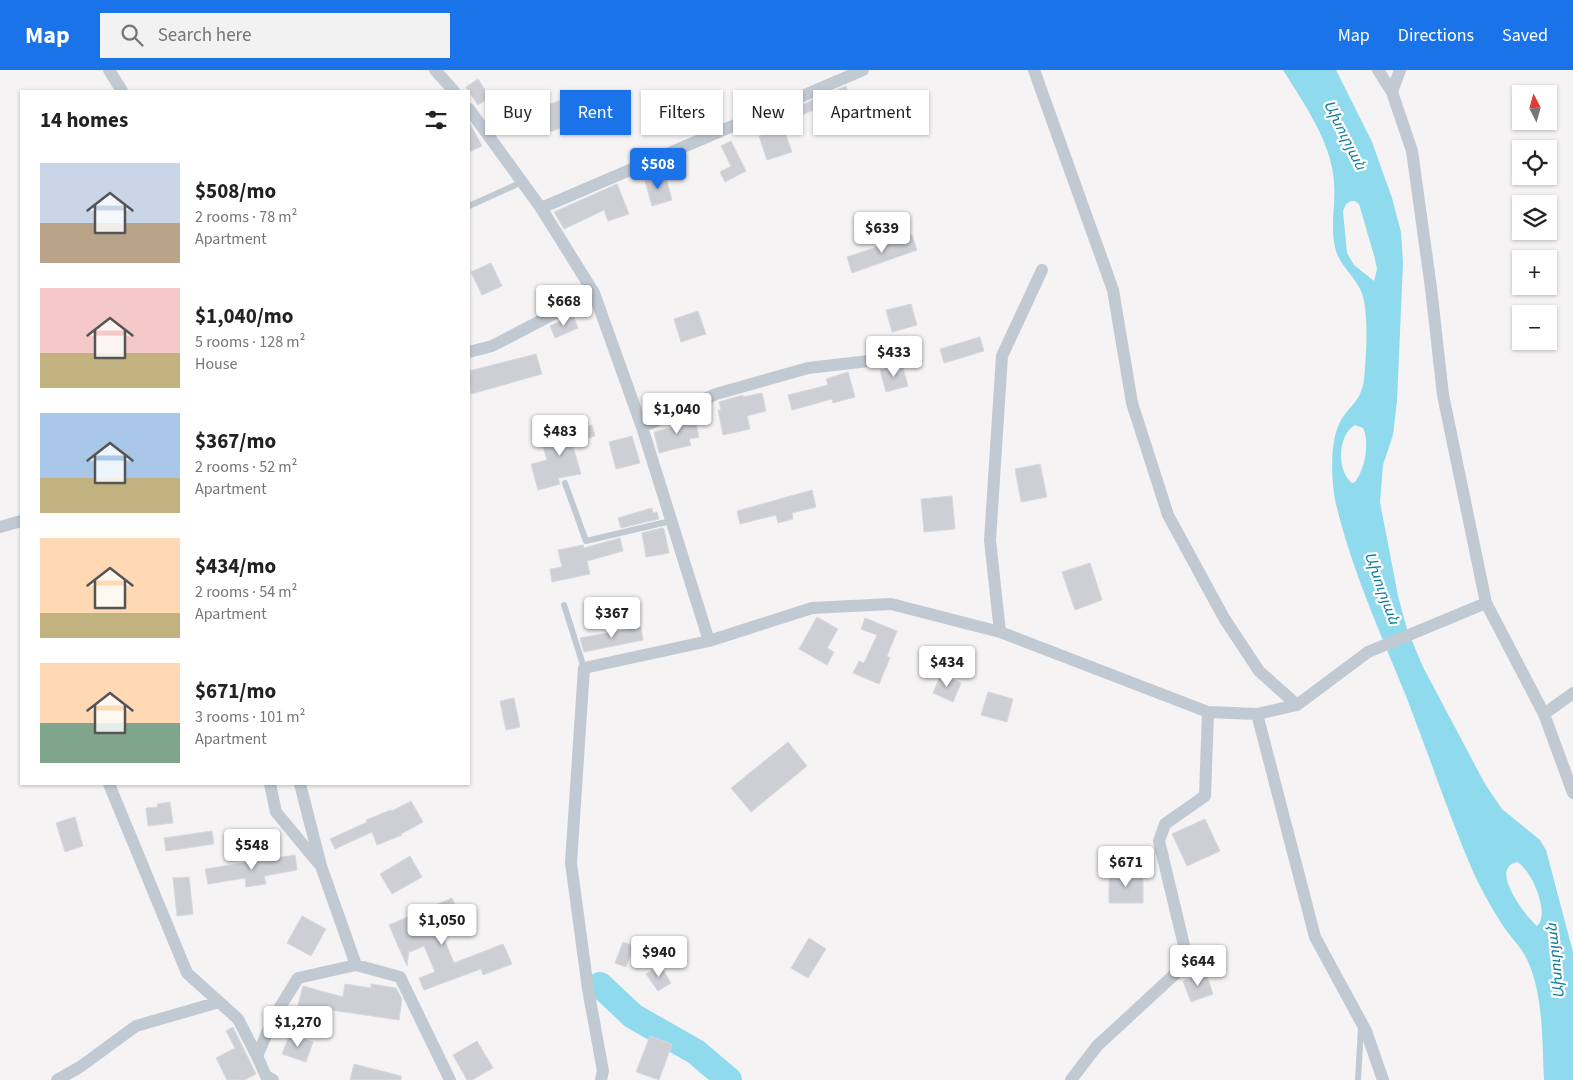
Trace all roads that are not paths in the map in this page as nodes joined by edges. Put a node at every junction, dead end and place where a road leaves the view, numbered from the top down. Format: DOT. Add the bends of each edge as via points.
graph roads {
  1 [pos="109,70"];
  2 [pos="436,70"];
  3 [pos="863,70"];
  4 [pos="1034,70"];
  5 [pos="1378,70"];
  6 [pos="1400,70"];
  7 [pos="121,90"];
  8 [pos="453,90"];
  9 [pos="1392,92"];
  10 [pos="470,110"];
  11 [pos="522,182"];
  12 [pos="470,206"];
  13 [pos="541,208"];
  14 [pos="1042,270"];
  15 [pos="594,293"];
  16 [pos="470,352"];
  17 [pos="895,358"];
  18 [pos="642,426"];
  19 [pos="565,483"];
  20 [pos="20,521"];
  21 [pos="672,521"];
  22 [pos="0,527"];
  23 [pos="1486,603"];
  24 [pos="564,605"];
  25 [pos="1000,632"];
  26 [pos="709,641"];
  27 [pos="584,668"];
  28 [pos="1573,693"];
  29 [pos="1297,704"];
  30 [pos="1208,712"];
  31 [pos="1256,714"];
  32 [pos="1544,714"];
  33 [pos="109,785"];
  34 [pos="270,785"];
  35 [pos="300,785"];
  36 [pos="1573,793"];
  37 [pos="321,866"];
  38 [pos="356,965"];
  39 [pos="219,1002"];
  40 [pos="1361,1021"];
  41 [pos="258,1056"];
  42 [pos="268,1079"];
  43 [pos="57,1080"];
  44 [pos="450,1080"];
  45 [pos="601,1080"];
  46 [pos="1071,1080"];
  47 [pos="1358,1080"];
  48 [pos="1383,1080"];
  1 -- 7 [label="street"];
  2 -- 8 [label="street"];
  3 -- 13 [label="street"];
  4 -- 29 [label="street" via="1113,290 1132,403 1168,514 1224,618 1259,671"];
  5 -- 9 [label="street"];
  6 -- 9 [label="street"];
  9 -- 23 [label="street" via="1412,151 1442,395"];
  10 -- 11 [label="street"];
  11 -- 12 [label="lane"];
  11 -- 13 [label="street"];
  13 -- 15 [label="street"];
  14 -- 25 [label="street" via="1002,356 990,540"];
  15 -- 16 [label="street" via="492,346"];
  15 -- 18 [label="street"];
  17 -- 18 [label="street" via="808,368 716,394"];
  18 -- 21 [label="street"];
  19 -- 21 [label="lane" via="586,542"];
  20 -- 22 [label="street"];
  21 -- 26 [label="street"];
  23 -- 29 [label="street" via="1368,652"];
  23 -- 32 [label="street"];
  24 -- 27 [label="lane"];
  25 -- 26 [label="street" via="891,604 812,608"];
  25 -- 30 [label="street"];
  26 -- 27 [label="street"];
  27 -- 45 [label="street" via="571,863 603,1071"];
  28 -- 32 [label="street"];
  29 -- 31 [label="street"];
  30 -- 31 [label="street"];
  30 -- 46 [label="street" via="1205,796 1164,824 1159,841 1188,962 1097,1046"];
  31 -- 40 [label="street" via="1315,937"];
  32 -- 36 [label="street"];
  33 -- 39 [label="street" via="187,973"];
  34 -- 37 [label="street" via="276,812"];
  35 -- 37 [label="street"];
  37 -- 38 [label="street"];
  38 -- 41 [label="street" via="298,978 274,1017"];
  38 -- 44 [label="street" via="400,977"];
  39 -- 41 [label="street" via="238,1019"];
  39 -- 43 [label="street" via="136,1026 80,1068"];
  40 -- 47 [label="lane"];
  40 -- 48 [label="street"];
  41 -- 42 [label="street"];
}
